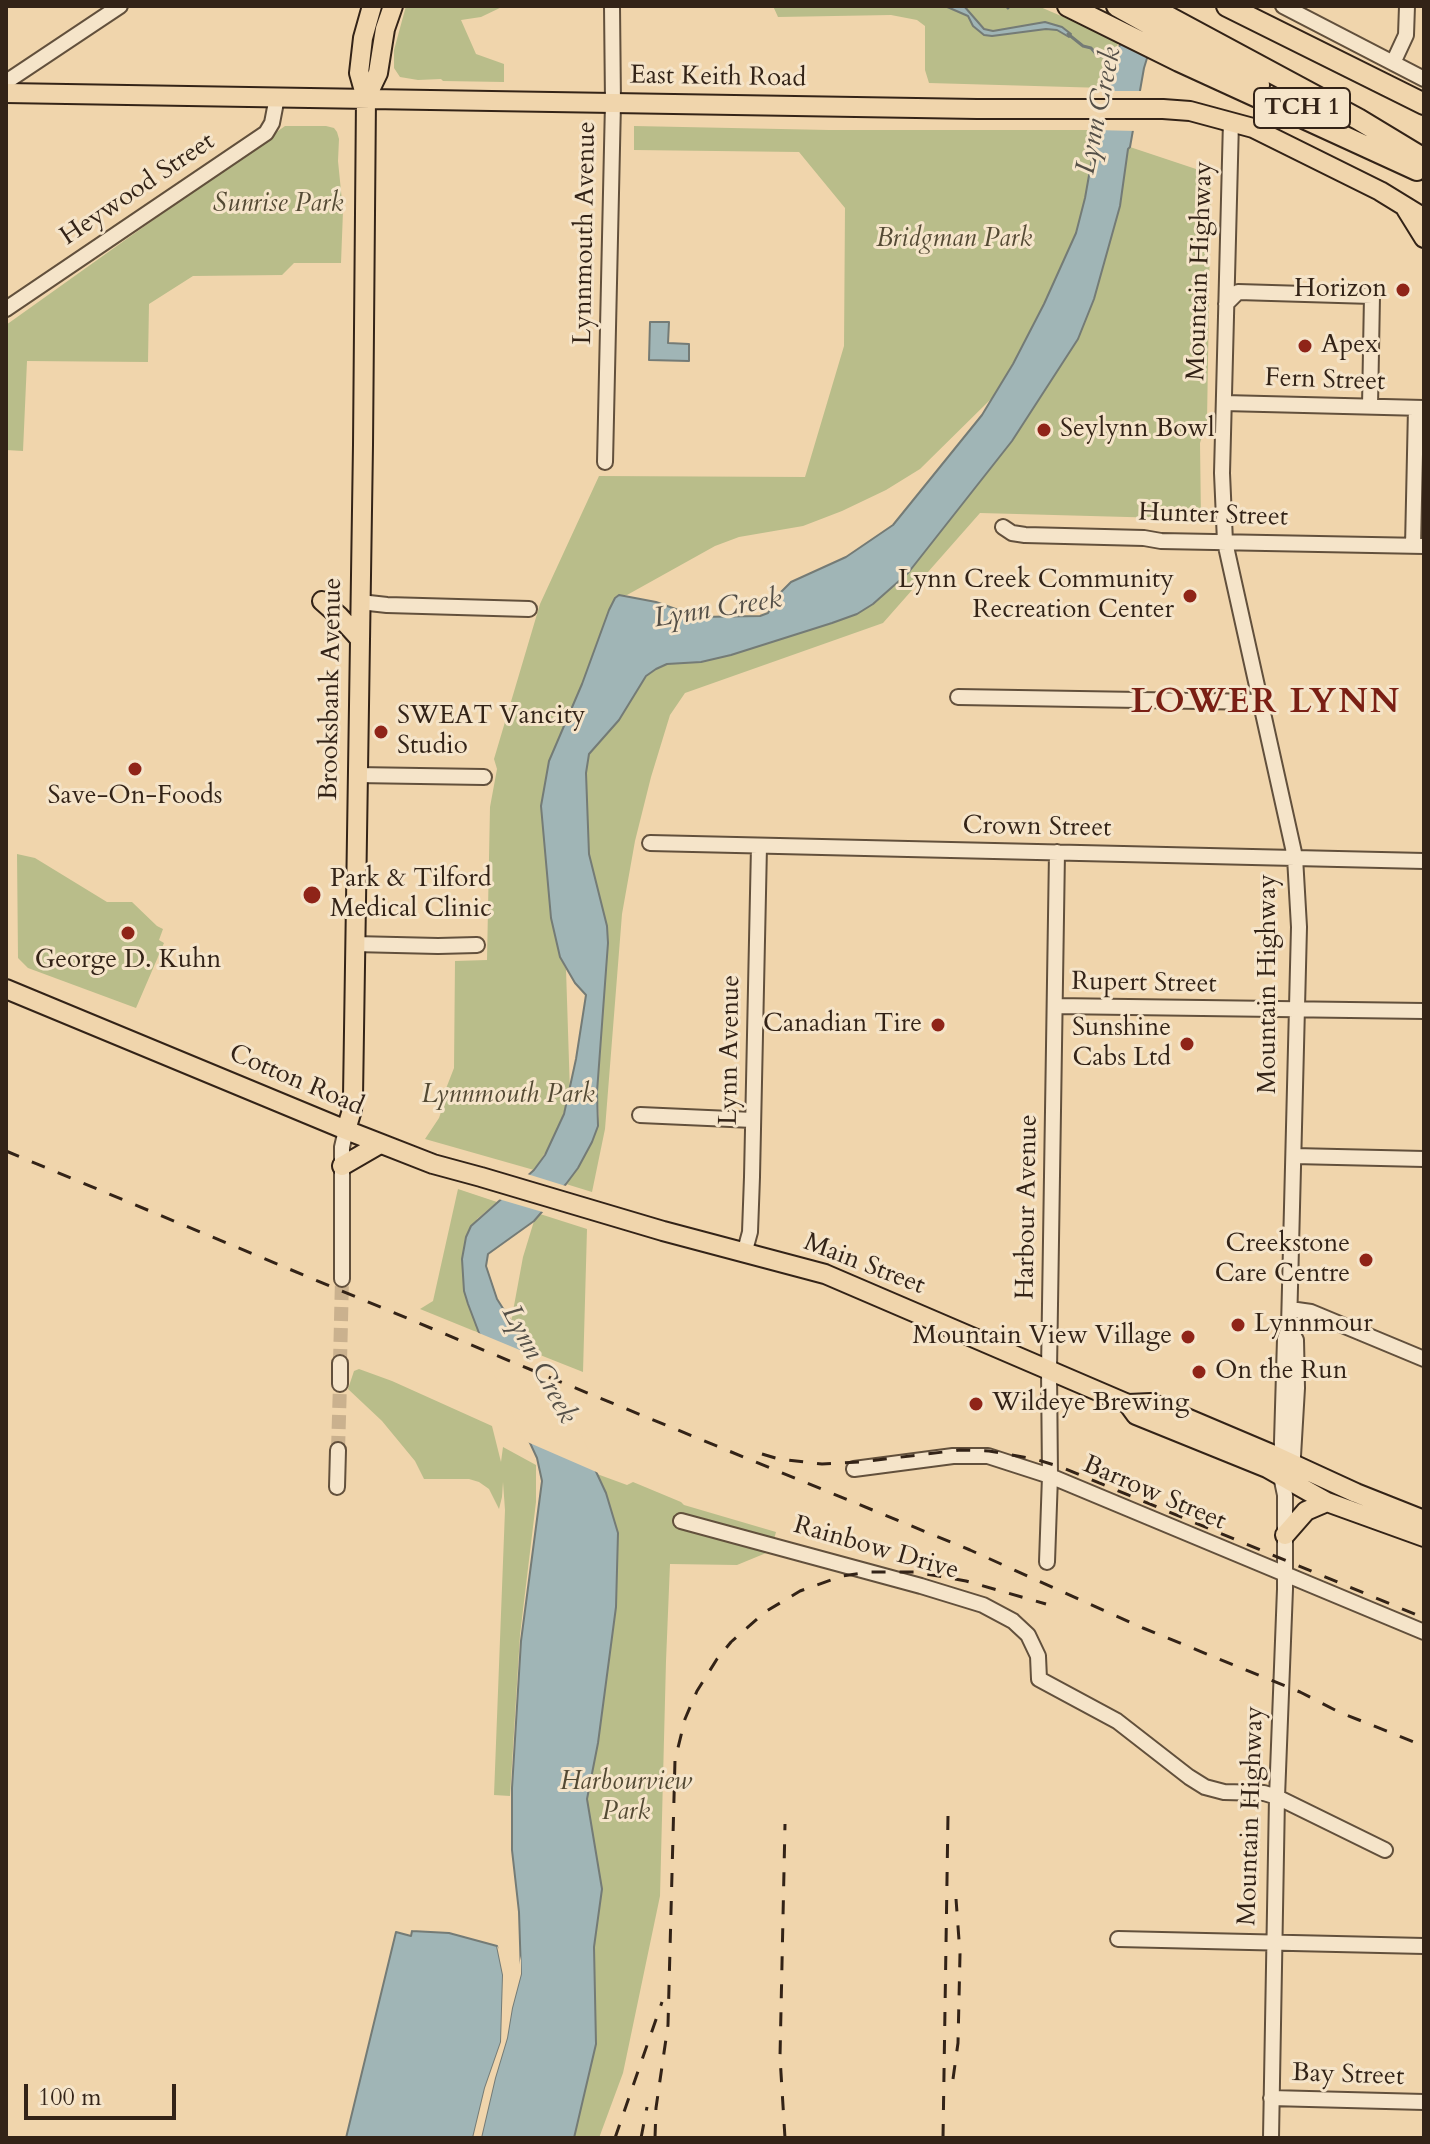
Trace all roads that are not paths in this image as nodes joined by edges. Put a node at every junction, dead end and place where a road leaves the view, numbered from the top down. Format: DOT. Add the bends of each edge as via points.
graph roads {
  1 [pos="120,6"];
  2 [pos="372,6"];
  3 [pos="393,6"];
  4 [pos="612,6"];
  5 [pos="1069,6"];
  6 [pos="1117,6"];
  7 [pos="1148,6"];
  8 [pos="1227,6"];
  9 [pos="1283,6"];
  10 [pos="1407,6"];
  11 [pos="1183,43"];
  12 [pos="1393,63"];
  13 [pos="1424,79"];
  14 [pos="6,82"];
  15 [pos="6,93"];
  16 [pos="277,97"];
  17 [pos="366,98"];
  18 [pos="613,103"];
  19 [pos="1424,104"];
  20 [pos="1231,121"];
  21 [pos="1422,168"];
  22 [pos="1406,209"];
  23 [pos="1424,218"];
  24 [pos="1424,238"];
  25 [pos="1227,278"];
  26 [pos="1238,292"];
  27 [pos="1226,304"];
  28 [pos="6,309"];
  29 [pos="1224,403"];
  30 [pos="1370,406"];
  31 [pos="1420,408"];
  32 [pos="605,462"];
  33 [pos="1003,527"];
  34 [pos="1225,542"];
  35 [pos="1419,546"];
  36 [pos="322,601"];
  37 [pos="360,602"];
  38 [pos="529,609"];
  39 [pos="359,638"];
  40 [pos="958,697"];
  41 [pos="1261,702"];
  42 [pos="356,775"];
  43 [pos="484,777"];
  44 [pos="650,843"];
  45 [pos="759,846"];
  46 [pos="1057,852"];
  47 [pos="1295,857"];
  48 [pos="1424,861"];
  49 [pos="354,944"];
  50 [pos="477,945"];
  51 [pos="6,989"];
  52 [pos="1055,1006"];
  53 [pos="1297,1010"];
  54 [pos="1424,1011"];
  55 [pos="640,1115"];
  56 [pos="753,1120"];
  57 [pos="346,1130"];
  58 [pos="380,1144"];
  59 [pos="1294,1156"];
  60 [pos="1424,1159"];
  61 [pos="342,1166"];
  62 [pos="571,1204"];
  63 [pos="744,1254"];
  64 [pos="342,1279"];
  65 [pos="1290,1309"];
  66 [pos="1424,1359"];
  67 [pos="340,1363"];
  68 [pos="1049,1370"];
  69 [pos="340,1384"];
  70 [pos="338,1450"];
  71 [pos="854,1469"];
  72 [pos="1286,1475"];
  73 [pos="1050,1476"];
  74 [pos="337,1487"];
  75 [pos="1327,1502"];
  76 [pos="1424,1520"];
  77 [pos="681,1521"];
  78 [pos="1285,1535"];
  79 [pos="1424,1537"];
  80 [pos="1047,1562"];
  81 [pos="1285,1575"];
  82 [pos="1424,1632"];
  83 [pos="1277,1797"];
  84 [pos="1385,1850"];
  85 [pos="1118,1939"];
  86 [pos="1275,1941"];
  87 [pos="1424,1946"];
  88 [pos="1271,2098"];
  89 [pos="1424,2102"];
  90 [pos="1271,2138"];
  1 -- 14 [label="street"];
  2 -- 17 [label="main road" via="359,73"];
  3 -- 17 [label="main road" via="378,73"];
  4 -- 18 [label="street, Lynnmouth Avenue"];
  5 -- 11 [label="highway"];
  6 -- 11 [label="highway, TCH 1"];
  7 -- 11 [label="highway, TCH 1"];
  8 -- 19 [label="highway"];
  9 -- 12 [label="street"];
  10 -- 12 [label="street" via="1406,35"];
  11 -- 21 [label="highway"];
  11 -- 21 [label="highway, TCH 1" via="1358,119"];
  12 -- 13 [label="street"];
  15 -- 16 [label="main road, East Keith Road"];
  16 -- 17 [label="main road, East Keith Road"];
  16 -- 28 [label="street, Heywood Street" via="266,133"];
  17 -- 18 [label="main road, East Keith Road"];
  17 -- 37 [label="main road, Brooksbank Avenue"];
  18 -- 20 [label="main road, East Keith Road" via="1163,109"];
  18 -- 32 [label="street, Lynnmouth Avenue"];
  20 -- 22 [label="main road, East Keith Road" via="1288,144"];
  20 -- 25 [label="street, Mountain Highway"];
  22 -- 23 [label="main road, East Keith Road"];
  22 -- 24 [label="main road"];
  25 -- 26 [label="street"];
  25 -- 27 [label="street, Mountain Highway"];
  26 -- 27 [label="street"];
  26 -- 30 [label="street" via="1372,296"];
  27 -- 29 [label="street, Mountain Highway"];
  29 -- 30 [label="street, Fern Street"];
  29 -- 34 [label="street, Mountain Highway"];
  30 -- 31 [label="street, Fern Street"];
  31 -- 35 [label="street"];
  33 -- 34 [label="street, Hunter Street" via="1025,535"];
  34 -- 35 [label="street, Hunter Street"];
  34 -- 41 [label="street, Mountain Highway"];
  36 -- 39 [label="main road"];
  37 -- 38 [label="street"];
  37 -- 39 [label="main road, Brooksbank Avenue"];
  39 -- 42 [label="main road, Brooksbank Avenue"];
  40 -- 41 [label="street"];
  41 -- 47 [label="street, Mountain Highway"];
  42 -- 43 [label="street"];
  42 -- 49 [label="main road, Brooksbank Avenue"];
  44 -- 45 [label="street, Crown Street"];
  45 -- 46 [label="street, Crown Street"];
  45 -- 56 [label="street, Lynn Avenue"];
  46 -- 47 [label="street, Crown Street"];
  46 -- 52 [label="street, Harbour Avenue"];
  47 -- 48 [label="street, Crown Street"];
  47 -- 53 [label="street, Mountain Highway"];
  49 -- 50 [label="street"];
  49 -- 57 [label="main road, Brooksbank Avenue" via="352,1104"];
  51 -- 57 [label="main road, Cotton Road"];
  52 -- 53 [label="street, Rupert Street"];
  52 -- 68 [label="street, Harbour Avenue"];
  53 -- 54 [label="street, Rupert Street"];
  53 -- 59 [label="street, Mountain Highway"];
  55 -- 56 [label="street"];
  56 -- 63 [label="street, Lynn Avenue" via="750,1232"];
  57 -- 58 [label="main road, Cotton Road"];
  57 -- 61 [label="street, Brooksbank Avenue"];
  58 -- 61 [label="main road"];
  58 -- 62 [label="main road, Cotton Road"];
  59 -- 60 [label="street"];
  59 -- 65 [label="street, Mountain Highway"];
  61 -- 64 [label="street, Brooksbank Avenue"];
  62 -- 63 [label="main road, Main Street"];
  63 -- 68 [label="main road, Main Street" via="825,1274"];
  65 -- 66 [label="street" via="1311,1312"];
  65 -- 72 [label="street, Mountain Highway" via="1297,1376"];
  67 -- 69 [label="street"];
  68 -- 72 [label="main road, Main Street" via="1128,1404 1151,1403"];
  68 -- 73 [label="street, Harbour Avenue"];
  70 -- 74 [label="street"];
  71 -- 73 [label="street, Barrow Street" via="988,1456"];
  72 -- 75 [label="main road, Main Street"];
  72 -- 76 [label="main road, Main Street" via="1356,1493"];
  72 -- 78 [label="street, Mountain Highway"];
  73 -- 80 [label="street, Harbour Avenue"];
  73 -- 81 [label="street, Barrow Street"];
  75 -- 78 [label="main road" via="1306,1511"];
  75 -- 79 [label="main road, Main Street"];
  77 -- 83 [label="street, Rainbow Drive" via="983,1605 1028,1635 1038,1656 1039,1679 1117,1721 1189,1777 1224,1792"];
  78 -- 81 [label="street, Mountain Highway"];
  81 -- 82 [label="street, Barrow Street"];
  81 -- 83 [label="street, Mountain Highway"];
  83 -- 84 [label="street"];
  83 -- 86 [label="street, Mountain Highway"];
  85 -- 86 [label="street"];
  86 -- 87 [label="street"];
  86 -- 88 [label="street, Mountain Highway"];
  88 -- 89 [label="street, Bay Street"];
  88 -- 90 [label="street, Mountain Highway"];
}
